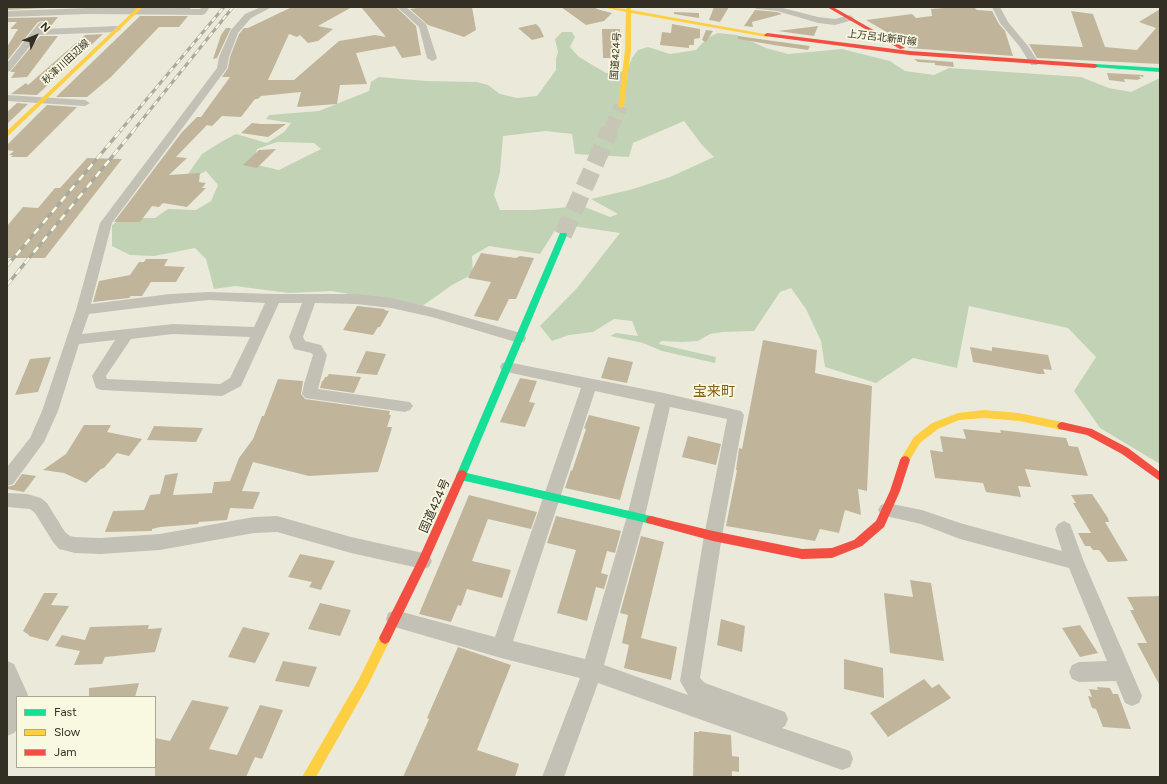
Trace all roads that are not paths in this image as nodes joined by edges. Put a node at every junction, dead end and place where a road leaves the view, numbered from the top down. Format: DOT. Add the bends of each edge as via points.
graph roads {
  1 [pos="188,7"];
  2 [pos="206,7"];
  3 [pos="268,7"];
  4 [pos="401,7"];
  5 [pos="604,7"];
  6 [pos="757,7"];
  7 [pos="829,7"];
  8 [pos="996,7"];
  9 [pos="139,8"];
  10 [pos="88,9"];
  11 [pos="176,9"];
  12 [pos="629,9"];
  13 [pos="51,13"];
  14 [pos="7,14"];
  15 [pos="850,18"];
  16 [pos="117,29"];
  17 [pos="36,32"];
  18 [pos="910,52"];
  19 [pos="432,58"];
  20 [pos="1034,63"];
  21 [pos="7,68"];
  22 [pos="1160,70"];
  23 [pos="7,98"];
  24 [pos="42,101"];
  25 [pos="85,103"];
  26 [pos="621,106"];
  27 [pos="7,134"];
  28 [pos="563,236"];
  29 [pos="310,298"];
  30 [pos="274,299"];
  31 [pos="84,310"];
  32 [pos="259,332"];
  33 [pos="126,335"];
  34 [pos="519,338"];
  35 [pos="74,340"];
  36 [pos="507,367"];
  37 [pos="590,384"];
  38 [pos="664,399"];
  39 [pos="405,406"];
  40 [pos="461,476"];
  41 [pos="1160,477"];
  42 [pos="7,479"];
  43 [pos="551,497"];
  44 [pos="7,500"];
  45 [pos="887,510"];
  46 [pos="636,516"];
  47 [pos="1064,529"];
  48 [pos="713,536"];
  49 [pos="423,561"];
  50 [pos="1075,562"];
  51 [pos="394,619"];
  52 [pos="500,648"];
  53 [pos="7,671"];
  54 [pos="592,671"];
  55 [pos="1120,671"];
  56 [pos="1079,672"];
  57 [pos="18,696"];
  58 [pos="1132,696"];
  59 [pos="16,702"];
  60 [pos="778,718"];
  61 [pos="7,726"];
  62 [pos="842,759"];
  63 [pos="309,777"];
  64 [pos="553,777"];
  1 -- 11 [label="street"];
  2 -- 11 [label="street" via="202,12"];
  3 -- 31 [label="street" via="248,16 234,32 222,68 106,223"];
  4 -- 19 [label="street" via="424,26"];
  5 -- 12 [label="main road, 上万呂北新町線"];
  6 -- 15 [label="street" via="784,10 818,20 835,22"];
  7 -- 15 [label="main road"];
  8 -- 20 [label="street" via="1004,23 1024,46"];
  9 -- 10 [label="street"];
  9 -- 11 [label="street"];
  9 -- 16 [label="main road, 秋津川田辺線"];
  10 -- 13 [label="street"];
  12 -- 18 [label="main road, 上万呂北新町線" via="766,35"];
  12 -- 26 [label="main road, 国道424号" via="628,50"];
  13 -- 14 [label="street"];
  13 -- 17 [label="street"];
  15 -- 18 [label="main road"];
  16 -- 17 [label="street"];
  16 -- 24 [label="main road, 秋津川田辺線"];
  17 -- 21 [label="street"];
  18 -- 20 [label="main road, 上万呂北新町線"];
  20 -- 22 [label="main road, 上万呂北新町線"];
  23 -- 24 [label="street"];
  24 -- 25 [label="street"];
  24 -- 27 [label="main road, 秋津川田辺線"];
  28 -- 34 [label="main road, 国道424号"];
  29 -- 30 [label="street"];
  29 -- 34 [label="street" via="391,303"];
  29 -- 39 [label="street" via="296,337 299,345 316,349 320,355 310,394"];
  30 -- 31 [label="street" via="210,296"];
  30 -- 32 [label="street"];
  31 -- 35 [label="street"];
  32 -- 33 [label="street" via="173,329"];
  32 -- 33 [label="street" via="236,382 222,390 102,384 99,376"];
  33 -- 35 [label="street"];
  34 -- 36 [label="main road, 国道424号"];
  35 -- 42 [label="street" via="50,411 36,442"];
  36 -- 37 [label="street"];
  36 -- 40 [label="main road, 国道424号"];
  37 -- 38 [label="street"];
  37 -- 43 [label="street"];
  38 -- 46 [label="street"];
  38 -- 48 [label="street" via="736,415"];
  40 -- 43 [label="main road"];
  40 -- 49 [label="main road, 国道424号"];
  41 -- 45 [label="main road" via="1125,451 1089,432 1019,417 984,414 958,417 935,426 917,440 904,462"];
  43 -- 46 [label="main road"];
  43 -- 52 [label="street"];
  44 -- 49 [label="street" via="27,500 35,503 41,508 59,537 65,543 75,545 160,542 254,525 277,524 351,545"];
  45 -- 48 [label="main road" via="880,524 858,543 832,553 802,554"];
  45 -- 50 [label="street" via="922,517 960,531"];
  46 -- 48 [label="main road"];
  46 -- 54 [label="street"];
  47 -- 50 [label="street"];
  48 -- 60 [label="street" via="690,681 698,691"];
  49 -- 51 [label="main road, 国道424号"];
  50 -- 55 [label="street"];
  51 -- 52 [label="street"];
  51 -- 63 [label="main road, 国道424号" via="363,683"];
  52 -- 54 [label="street"];
  53 -- 57 [label="street"];
  54 -- 62 [label="street"];
  54 -- 64 [label="street"];
  55 -- 56 [label="street"];
  55 -- 58 [label="street"];
  59 -- 61 [label="street" via="12,719"];
}
